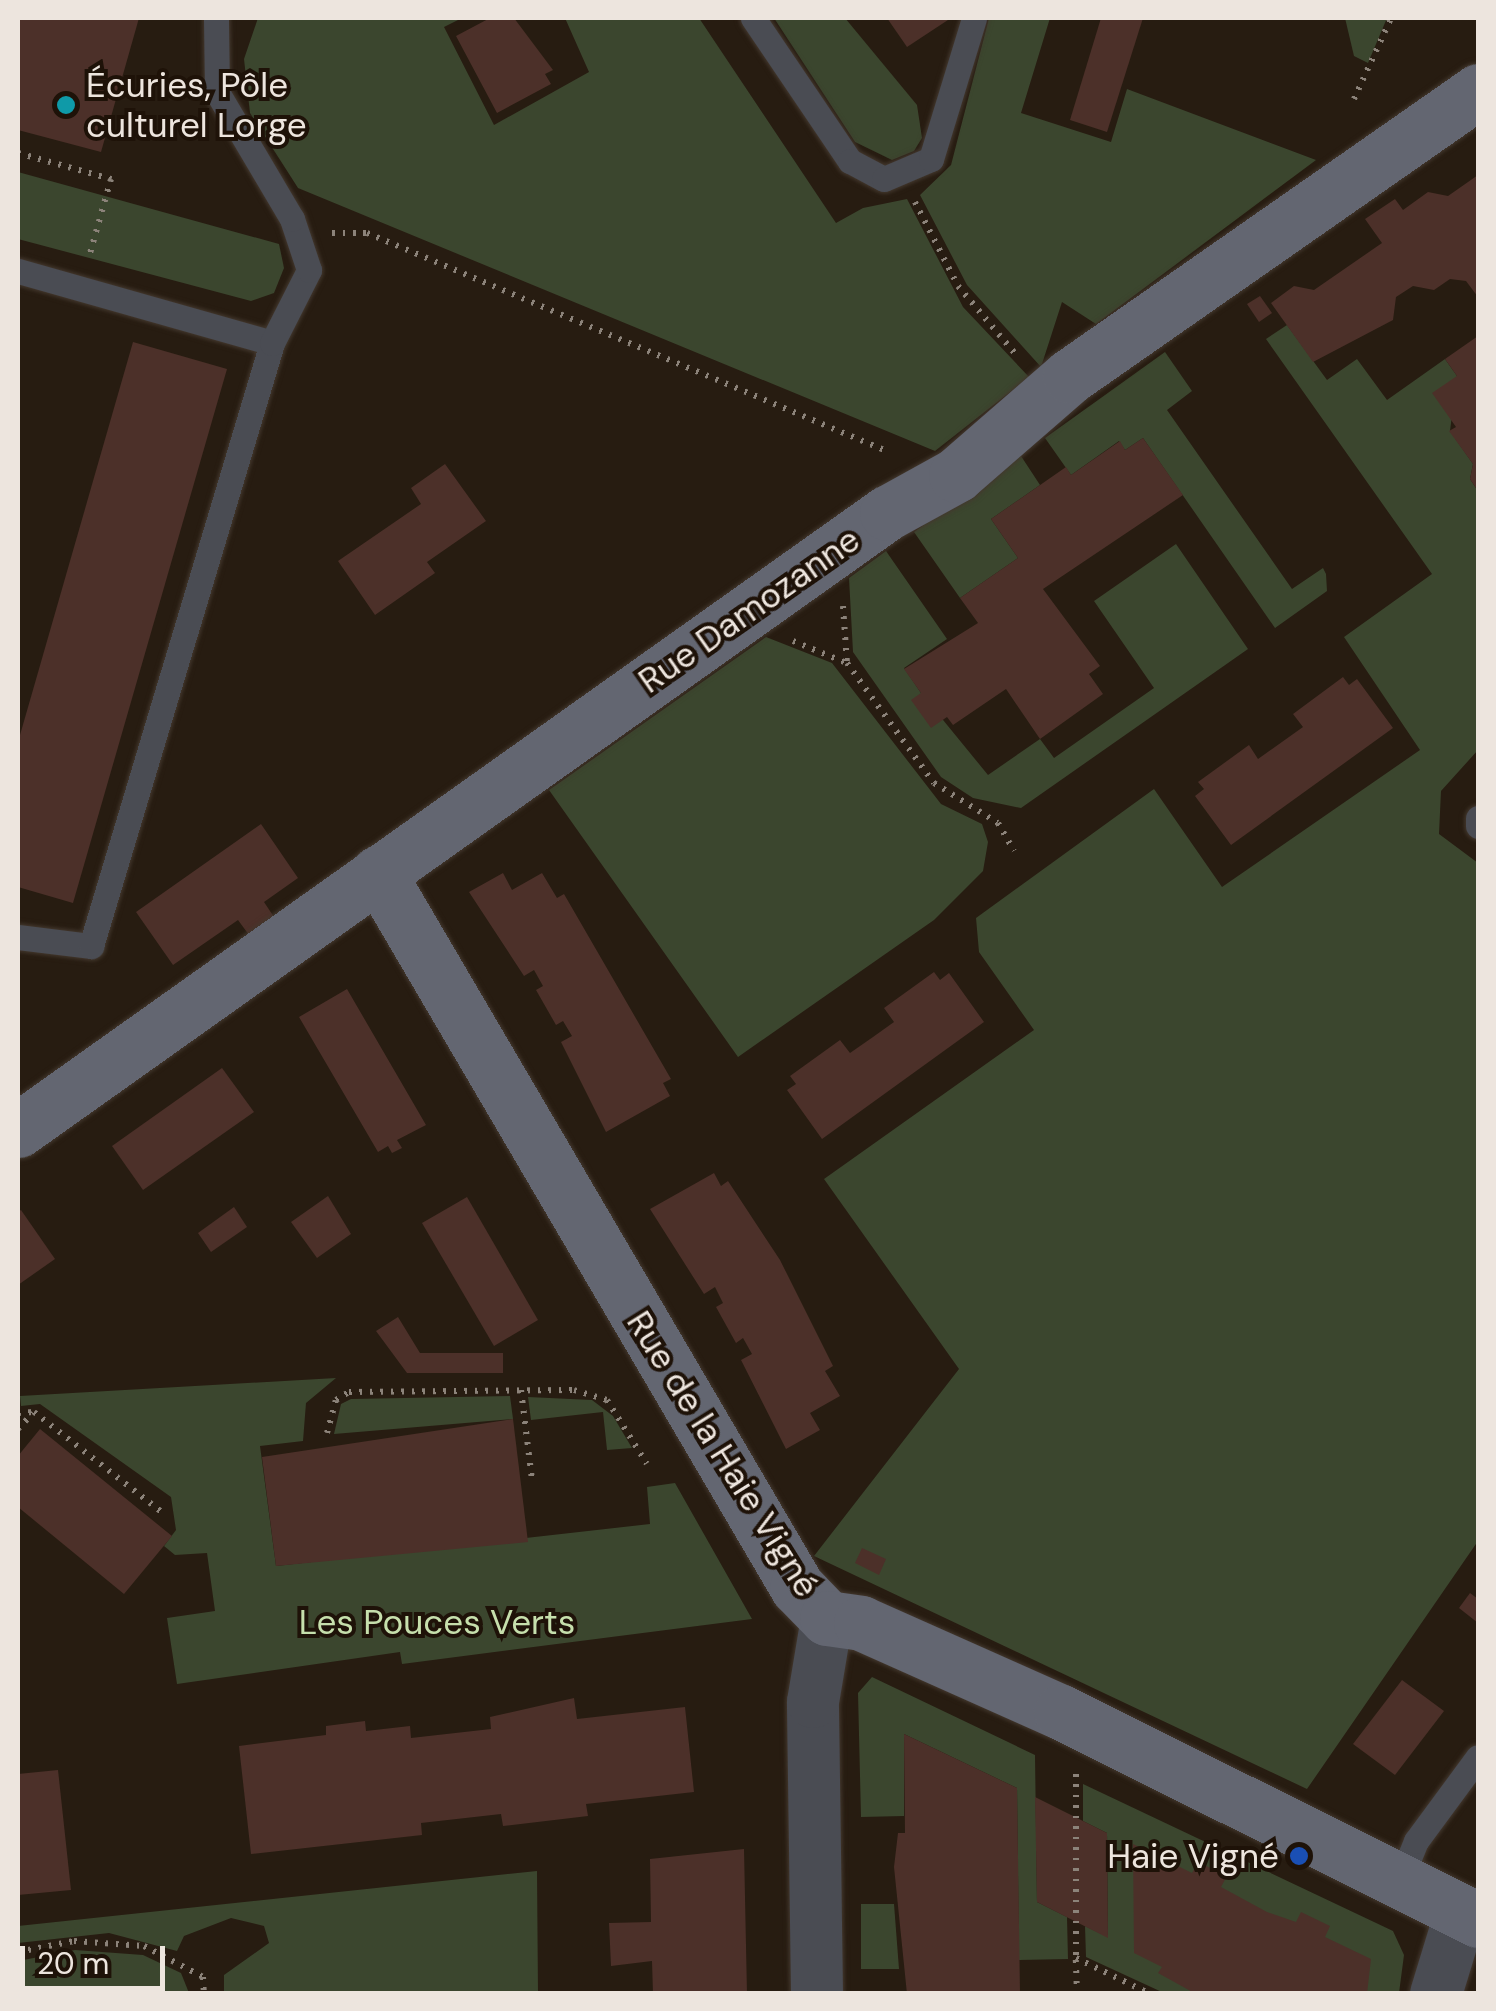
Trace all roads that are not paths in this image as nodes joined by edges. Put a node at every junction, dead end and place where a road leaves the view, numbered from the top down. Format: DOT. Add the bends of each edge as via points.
graph roads {
  1 [pos="216,18"];
  2 [pos="754,18"];
  3 [pos="974,18"];
  4 [pos="1478,92"];
  5 [pos="18,271"];
  6 [pos="272,343"];
  7 [pos="1478,818"];
  8 [pos="1478,826"];
  9 [pos="378,873"];
  10 [pos="18,936"];
  11 [pos="18,1130"];
  12 [pos="827,1618"];
  13 [pos="1478,1757"];
  14 [pos="1401,1878"];
  15 [pos="1470,1916"];
  16 [pos="816,1994"];
  17 [pos="1436,1994"];
  1 -- 6 [label="lane" via="217,92 309,270"];
  2 -- 3 [label="lane" via="850,161 884,179 924,166 939,145"];
  4 -- 9 [label="street, Rue Damozanne" via="1081,368 956,476 886,512"];
  5 -- 6 [label="lane"];
  6 -- 10 [label="lane" via="91,946"];
  7 -- 8 [label="lane"];
  9 -- 11 [label="street, Rue Damozanne"];
  9 -- 12 [label="street, Rue de la Haie Vigné" via="797,1587"];
  12 -- 14 [label="street, Rue de la Haie Vigné" via="862,1623 1061,1712"];
  12 -- 16 [label="street" via="813,1702"];
  13 -- 14 [label="lane" via="1416,1841"];
  14 -- 15 [label="street, Rue de la Haie Vigné"];
  15 -- 17 [label="street"];
}
